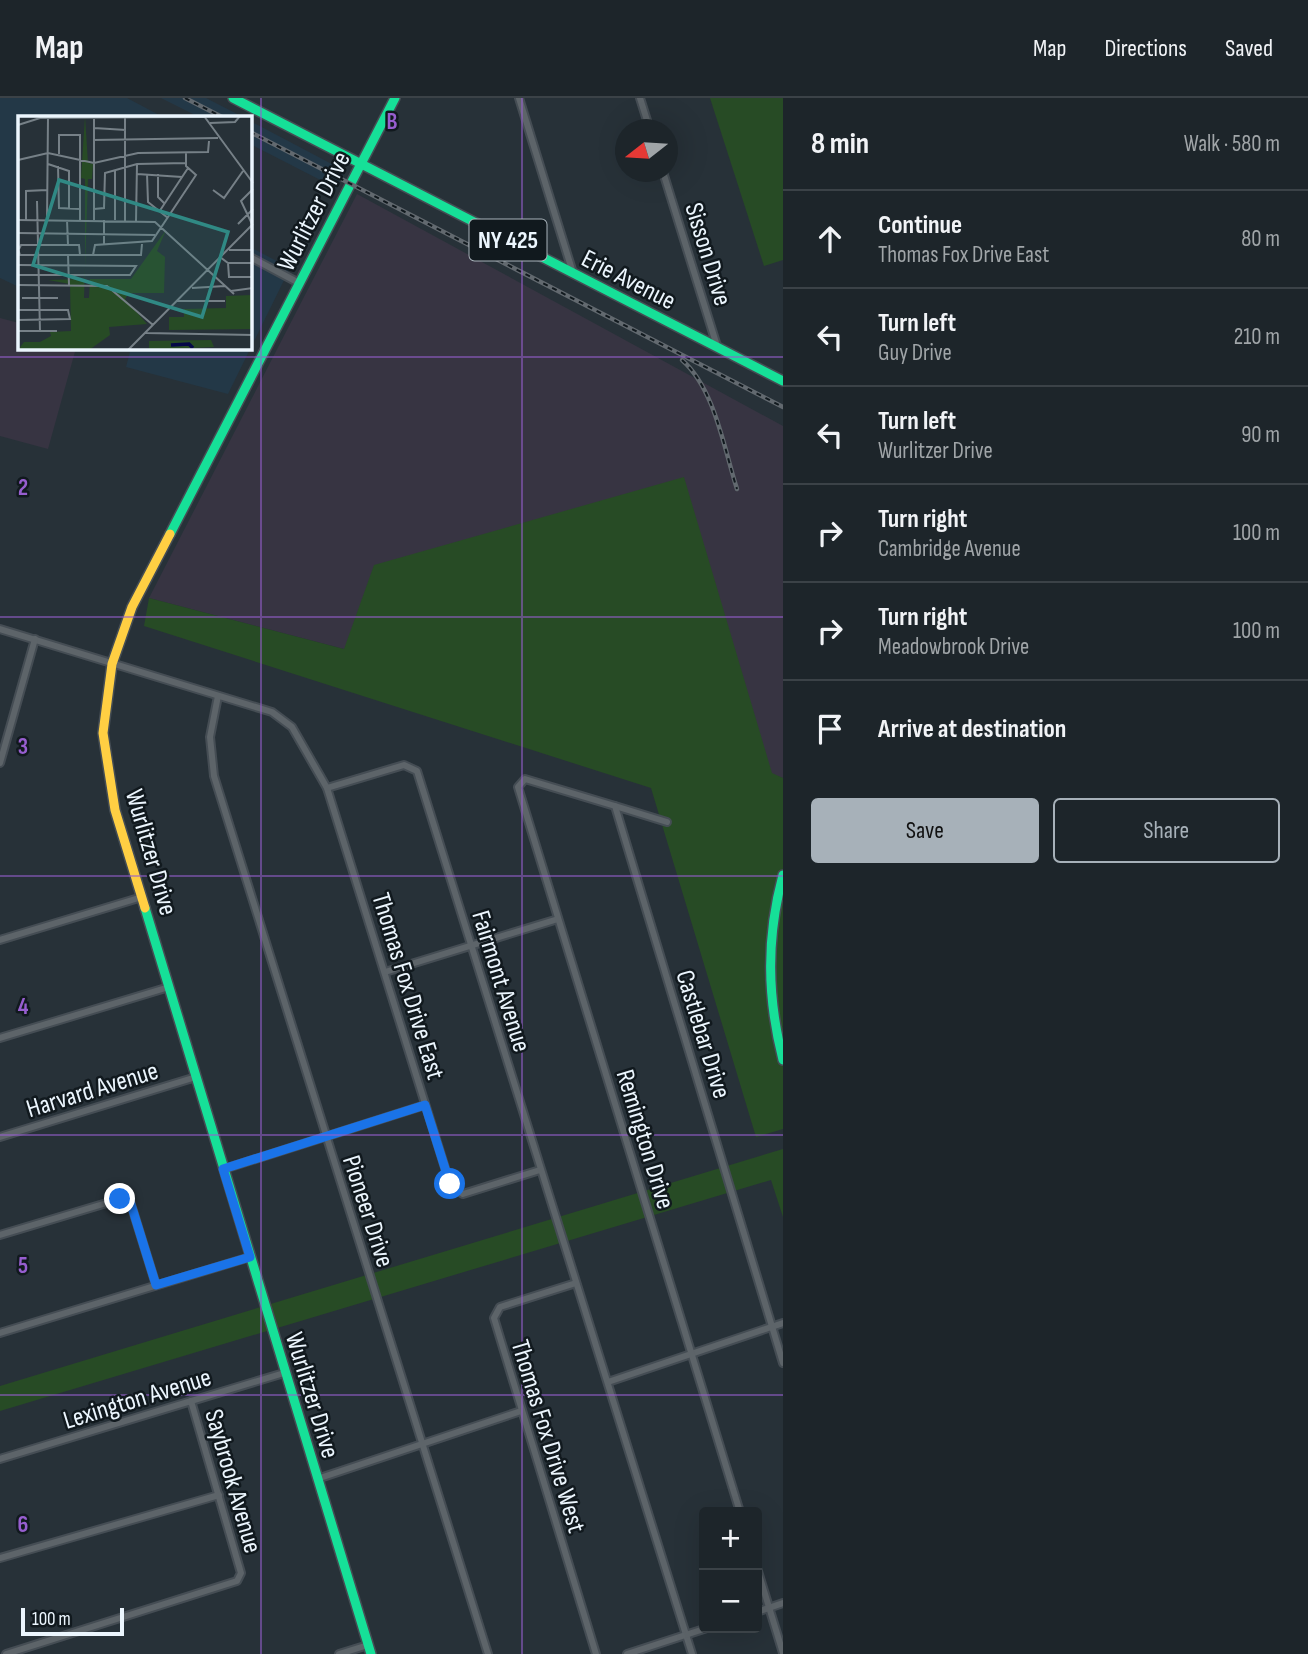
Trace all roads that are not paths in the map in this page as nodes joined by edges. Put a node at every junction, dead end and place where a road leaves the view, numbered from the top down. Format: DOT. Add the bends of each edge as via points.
graph roads {
  1 [pos="233,98"];
  2 [pos="395,98"];
  3 [pos="519,98"];
  4 [pos="640,98"];
  5 [pos="647,119"];
  6 [pos="359,166"];
  7 [pos="666,182"];
  8 [pos="252,258"];
  9 [pos="573,275"];
  10 [pos="299,283"];
  11 [pos="718,348"];
  12 [pos="783,381"];
  13 [pos="0,629"];
  14 [pos="35,639"];
  15 [pos="112,664"];
  16 [pos="218,696"];
  17 [pos="0,728"];
  18 [pos="10,731"];
  19 [pos="0,764"];
  20 [pos="327,788"];
  21 [pos="615,806"];
  22 [pos="667,821"];
  23 [pos="783,875"];
  24 [pos="142,897"];
  25 [pos="558,919"];
  26 [pos="0,940"];
  27 [pos="471,946"];
  28 [pos="385,972"];
  29 [pos="169,987"];
  30 [pos="0,1038"];
  31 [pos="783,1060"];
  32 [pos="196,1077"];
  33 [pos="425,1105"];
  34 [pos="0,1137"];
  35 [pos="326,1137"];
  36 [pos="223,1169"];
  37 [pos="540,1170"];
  38 [pos="0,1235"];
  39 [pos="250,1257"];
  40 [pos="576,1283"];
  41 [pos="156,1285"];
  42 [pos="783,1323"];
  43 [pos="772,1327"];
  44 [pos="0,1333"];
  45 [pos="692,1354"];
  46 [pos="783,1363"];
  47 [pos="284,1373"];
  48 [pos="608,1382"];
  49 [pos="191,1401"];
  50 [pos="521,1411"];
  51 [pos="424,1445"];
  52 [pos="0,1459"];
  53 [pos="316,1480"];
  54 [pos="219,1495"];
  55 [pos="738,1507"];
  56 [pos="0,1558"];
  57 [pos="758,1570"];
  58 [pos="783,1603"];
  59 [pos="769,1608"];
  60 [pos="762,1610"];
  61 [pos="699,1630"];
  62 [pos="686,1634"];
  63 [pos="369,1650"];
  64 [pos="783,1653"];
  65 [pos="6,1654"];
  66 [pos="339,1654"];
  67 [pos="488,1654"];
  68 [pos="596,1654"];
  69 [pos="627,1654"];
  70 [pos="692,1654"];
  1 -- 6 [label="street, Erie Avenue / NY 425"];
  2 -- 6 [label="street, Wurlitzer Drive"];
  3 -- 9 [label="street"];
  4 -- 5 [label="street"];
  6 -- 9 [label="street, Erie Avenue / NY 425"];
  6 -- 10 [label="street, Wurlitzer Drive"];
  7 -- 11 [label="street, Sisson Drive"];
  8 -- 10 [label="street"];
  9 -- 11 [label="street, Erie Avenue / NY 425"];
  10 -- 15 [label="street, Wurlitzer Drive" via="132,607"];
  11 -- 12 [label="street, Erie Avenue / NY 425"];
  13 -- 14 [label="street"];
  14 -- 15 [label="street"];
  14 -- 18 [label="street"];
  15 -- 16 [label="street"];
  15 -- 24 [label="street, Wurlitzer Drive" via="103,733 115,810"];
  16 -- 20 [label="street" via="272,712 292,727"];
  16 -- 35 [label="street, Pioneer Drive" via="210,737 214,776"];
  17 -- 18 [label="street"];
  18 -- 19 [label="street"];
  20 -- 27 [label="street, Fairmont Avenue" via="404,765 417,771"];
  20 -- 28 [label="street, Thomas Fox Drive East"];
  21 -- 22 [label="street"];
  21 -- 25 [label="street, Remington Drive" via="525,779 518,787"];
  21 -- 43 [label="street, Castlebar Drive"];
  23 -- 31 [label="street" via="773,919 769,971"];
  24 -- 26 [label="street"];
  24 -- 29 [label="street, Wurlitzer Drive"];
  25 -- 27 [label="street"];
  25 -- 45 [label="street, Remington Drive"];
  27 -- 28 [label="street"];
  27 -- 37 [label="street, Fairmont Avenue"];
  28 -- 33 [label="street, Thomas Fox Drive East"];
  29 -- 30 [label="street"];
  29 -- 32 [label="street, Wurlitzer Drive"];
  32 -- 34 [label="street, Harvard Avenue"];
  32 -- 36 [label="street, Wurlitzer Drive"];
  33 -- 35 [label="street"];
  33 -- 37 [label="street, Thomas Fox Drive East" via="450,1184 463,1194"];
  35 -- 36 [label="street"];
  35 -- 51 [label="street, Pioneer Drive"];
  36 -- 39 [label="street, Wurlitzer Drive"];
  37 -- 40 [label="street, Fairmont Avenue"];
  38 -- 41 [label="street" via="120,1199 130,1201"];
  39 -- 41 [label="street"];
  39 -- 47 [label="street, Wurlitzer Drive"];
  40 -- 48 [label="street, Fairmont Avenue"];
  40 -- 50 [label="street, Thomas Fox Drive West" via="500,1307 494,1318"];
  41 -- 44 [label="street"];
  42 -- 43 [label="street"];
  43 -- 45 [label="street"];
  43 -- 46 [label="street, Castlebar Drive"];
  45 -- 48 [label="street"];
  45 -- 55 [label="street, Remington Drive"];
  47 -- 49 [label="street, Lexington Avenue"];
  47 -- 53 [label="street, Wurlitzer Drive"];
  48 -- 62 [label="street, Fairmont Avenue"];
  49 -- 52 [label="street, Lexington Avenue"];
  49 -- 54 [label="street, Saybrook Avenue"];
  50 -- 51 [label="street"];
  50 -- 68 [label="street, Thomas Fox Drive West"];
  51 -- 53 [label="street"];
  51 -- 67 [label="street, Pioneer Drive"];
  53 -- 63 [label="street, Wurlitzer Drive"];
  54 -- 56 [label="street"];
  54 -- 65 [label="street, Saybrook Avenue" via="241,1573 237,1581"];
  57 -- 59 [label="street"];
  58 -- 59 [label="street"];
  59 -- 60 [label="street"];
  59 -- 64 [label="street"];
  61 -- 62 [label="street"];
  62 -- 69 [label="street"];
  62 -- 70 [label="street, Fairmont Avenue"];
  63 -- 66 [label="street"];
}
